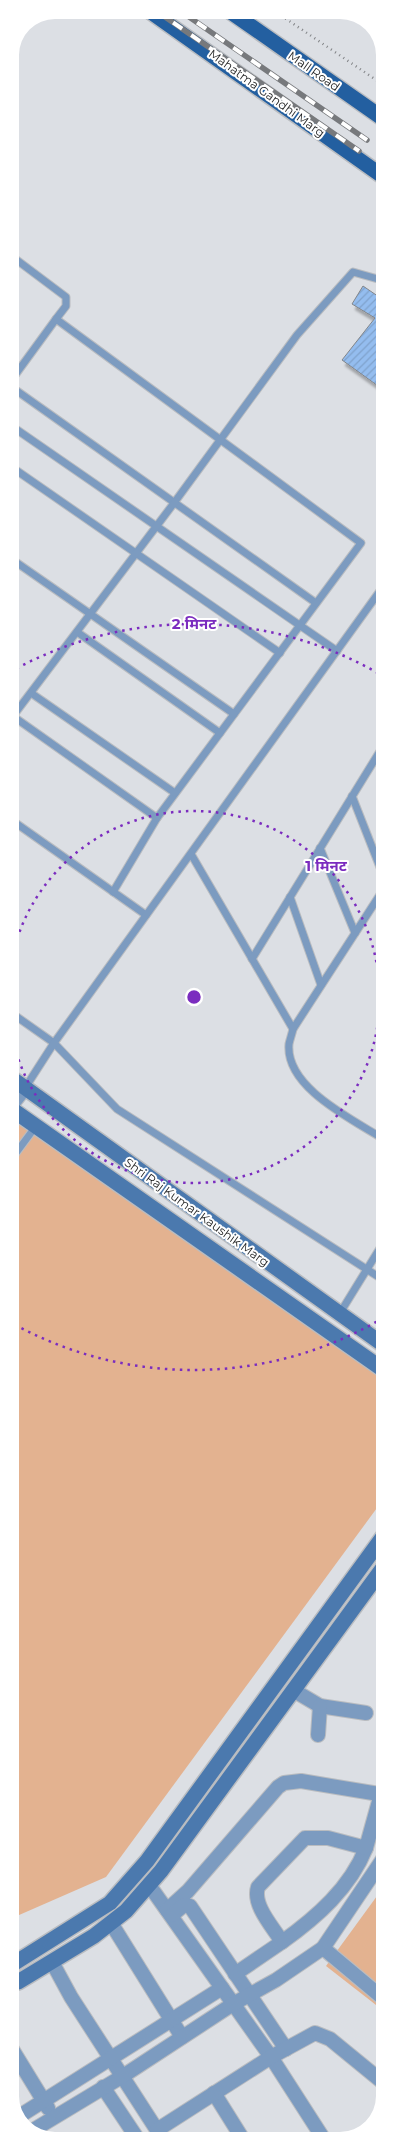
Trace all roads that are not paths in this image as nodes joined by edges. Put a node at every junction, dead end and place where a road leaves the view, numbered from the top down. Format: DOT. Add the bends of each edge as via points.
graph roads {
  1 [pos="161,19"];
  2 [pos="241,19"];
  3 [pos="376,114"];
  4 [pos="376,172"];
  5 [pos="19,262"];
  6 [pos="376,278"];
  7 [pos="56,319"];
  8 [pos="19,370"];
  9 [pos="19,392"];
  10 [pos="19,431"];
  11 [pos="220,439"];
  12 [pos="19,472"];
  13 [pos="174,503"];
  14 [pos="157,526"];
  15 [pos="136,553"];
  16 [pos="19,564"];
  17 [pos="376,597"];
  18 [pos="316,603"];
  19 [pos="90,614"];
  20 [pos="300,625"];
  21 [pos="77,632"];
  22 [pos="337,651"];
  23 [pos="280,652"];
  24 [pos="31,693"];
  25 [pos="19,709"];
  26 [pos="234,714"];
  27 [pos="19,724"];
  28 [pos="220,733"];
  29 [pos="376,757"];
  30 [pos="176,793"];
  31 [pos="352,796"];
  32 [pos="157,818"];
  33 [pos="19,824"];
  34 [pos="320,848"];
  35 [pos="191,854"];
  36 [pos="376,857"];
  37 [pos="113,892"];
  38 [pos="290,897"];
  39 [pos="376,901"];
  40 [pos="146,916"];
  41 [pos="355,933"];
  42 [pos="252,958"];
  43 [pos="321,985"];
  44 [pos="19,1018"];
  45 [pos="293,1029"];
  46 [pos="54,1043"];
  47 [pos="19,1084"];
  48 [pos="25,1088"];
  49 [pos="19,1096"];
  50 [pos="19,1114"];
  51 [pos="36,1126"];
  52 [pos="376,1134"];
  53 [pos="19,1149"];
  54 [pos="376,1254"];
  55 [pos="367,1268"];
  56 [pos="376,1274"];
  57 [pos="340,1314"];
  58 [pos="376,1340"];
  59 [pos="376,1366"];
  60 [pos="376,1546"];
  61 [pos="376,1577"];
  62 [pos="293,1690"];
  63 [pos="320,1706"];
  64 [pos="366,1713"];
  65 [pos="318,1735"];
  66 [pos="376,1794"];
  67 [pos="376,1817"];
  68 [pos="366,1848"];
  69 [pos="376,1869"];
  70 [pos="149,1885"];
  71 [pos="169,1913"];
  72 [pos="111,1923"];
  73 [pos="282,1942"];
  74 [pos="323,1948"];
  75 [pos="19,1960"];
  76 [pos="52,1962"];
  77 [pos="236,1974"];
  78 [pos="19,1981"];
  79 [pos="222,1988"];
  80 [pos="376,1992"];
  81 [pos="250,1995"];
  82 [pos="233,2004"];
  83 [pos="171,2020"];
  84 [pos="182,2037"];
  85 [pos="286,2049"];
  86 [pos="271,2057"];
  87 [pos="111,2058"];
  88 [pos="19,2061"];
  89 [pos="123,2076"];
  90 [pos="376,2077"];
  91 [pos="103,2087"];
  92 [pos="214,2093"];
  93 [pos="44,2101"];
  94 [pos="23,2114"];
  95 [pos="53,2117"];
  96 [pos="37,2128"];
  97 [pos="133,2132"];
  98 [pos="159,2132"];
  99 [pos="165,2132"];
  100 [pos="238,2132"];
  101 [pos="319,2132"];
  1 -- 4 [label="main road, Mahatma Gandhi Marg"];
  2 -- 3 [label="main road, Mall Road"];
  5 -- 7 [label="lane" via="66,297 66,306"];
  6 -- 11 [label="lane" via="353,272 297,335"];
  7 -- 8 [label="lane"];
  7 -- 11 [label="lane"];
  9 -- 13 [label="lane"];
  10 -- 14 [label="lane"];
  11 -- 13 [label="lane"];
  11 -- 18 [label="lane" via="361,543"];
  12 -- 15 [label="lane"];
  13 -- 14 [label="lane"];
  13 -- 18 [label="lane"];
  14 -- 15 [label="lane"];
  14 -- 20 [label="lane"];
  15 -- 19 [label="lane"];
  15 -- 23 [label="lane"];
  16 -- 19 [label="lane"];
  17 -- 22 [label="lane"];
  18 -- 20 [label="lane"];
  19 -- 21 [label="lane"];
  19 -- 26 [label="lane"];
  20 -- 22 [label="lane"];
  20 -- 23 [label="lane"];
  21 -- 24 [label="lane"];
  21 -- 28 [label="lane"];
  22 -- 35 [label="lane"];
  23 -- 26 [label="lane"];
  24 -- 25 [label="lane"];
  24 -- 30 [label="lane"];
  26 -- 28 [label="lane"];
  27 -- 32 [label="lane"];
  28 -- 30 [label="lane"];
  29 -- 31 [label="lane"];
  30 -- 32 [label="lane"];
  31 -- 34 [label="lane"];
  31 -- 36 [label="lane"];
  32 -- 37 [label="lane"];
  33 -- 37 [label="lane"];
  34 -- 38 [label="lane"];
  34 -- 41 [label="lane"];
  35 -- 40 [label="lane"];
  35 -- 42 [label="lane"];
  37 -- 40 [label="lane"];
  38 -- 42 [label="lane"];
  38 -- 43 [label="lane"];
  39 -- 41 [label="lane"];
  40 -- 46 [label="lane"];
  41 -- 43 [label="lane"];
  42 -- 45 [label="lane"];
  43 -- 45 [label="lane"];
  44 -- 46 [label="lane"];
  45 -- 52 [label="lane" via="289,1045 293,1065 303,1083 314,1094"];
  46 -- 48 [label="lane"];
  46 -- 55 [label="lane" via="117,1109"];
  47 -- 48 [label="street, Shri Raj Kumar Kaushik Marg"];
  48 -- 49 [label="street"];
  48 -- 57 [label="street, Shri Raj Kumar Kaushik Marg"];
  50 -- 51 [label="street, Shri Raj Kumar Kaushik Marg"];
  51 -- 53 [label="lane"];
  51 -- 59 [label="street, Shri Raj Kumar Kaushik Marg"];
  54 -- 55 [label="lane"];
  55 -- 56 [label="lane"];
  55 -- 57 [label="lane"];
  57 -- 58 [label="street, Shri Raj Kumar Kaushik Marg"];
  60 -- 75 [label="street" via="147,1861 106,1906"];
  61 -- 62 [label="street"];
  62 -- 63 [label="street"];
  62 -- 70 [label="street"];
  63 -- 64 [label="street"];
  63 -- 65 [label="street"];
  66 -- 71 [label="street" via="301,1781 284,1783"];
  67 -- 68 [label="street"];
  68 -- 73 [label="street" via="343,1889"];
  68 -- 73 [label="street" via="328,1838 305,1838 258,1887 257,1902"];
  69 -- 74 [label="street"];
  70 -- 71 [label="street"];
  70 -- 72 [label="street"];
  71 -- 77 [label="street" via="190,1906"];
  71 -- 79 [label="street"];
  72 -- 76 [label="street"];
  72 -- 83 [label="street"];
  73 -- 77 [label="street"];
  74 -- 80 [label="street"];
  74 -- 81 [label="street"];
  76 -- 78 [label="street"];
  76 -- 87 [label="street"];
  77 -- 81 [label="street"];
  79 -- 82 [label="street"];
  79 -- 83 [label="street"];
  81 -- 82 [label="street"];
  81 -- 85 [label="street"];
  82 -- 84 [label="street"];
  82 -- 86 [label="street"];
  83 -- 84 [label="street"];
  83 -- 87 [label="street"];
  84 -- 89 [label="street"];
  85 -- 86 [label="street"];
  85 -- 90 [label="street" via="314,2033 322,2034"];
  86 -- 92 [label="street"];
  86 -- 101 [label="street"];
  87 -- 89 [label="street"];
  87 -- 93 [label="street"];
  88 -- 93 [label="street"];
  89 -- 91 [label="street"];
  89 -- 98 [label="street"];
  91 -- 95 [label="street"];
  91 -- 97 [label="street"];
  92 -- 99 [label="street"];
  92 -- 100 [label="street"];
  93 -- 94 [label="street"];
  93 -- 95 [label="street"];
  95 -- 96 [label="street"];
}
